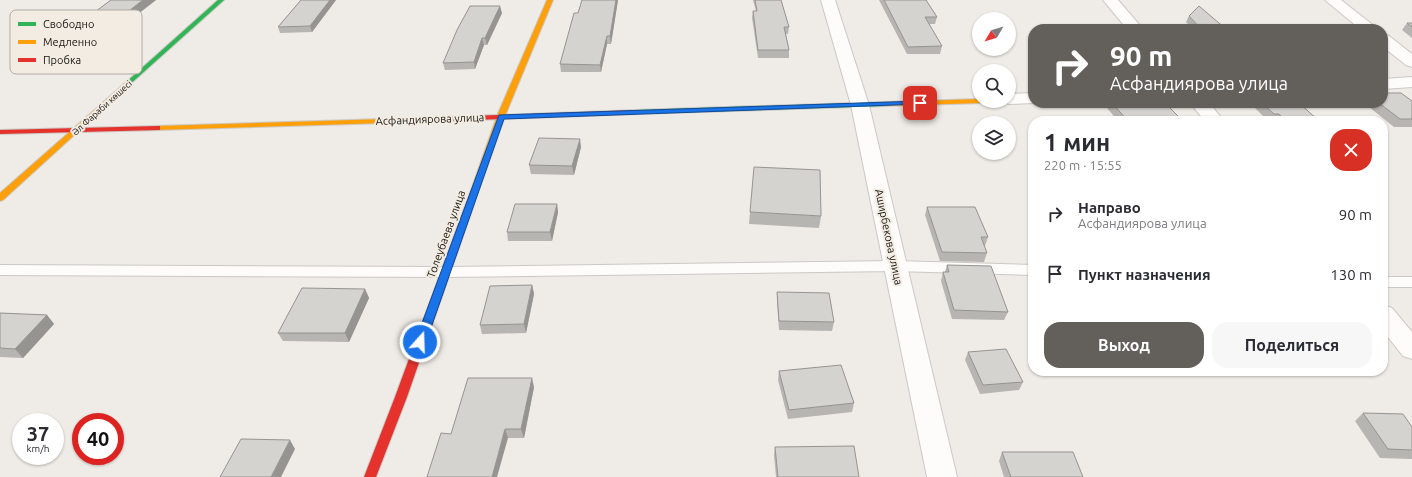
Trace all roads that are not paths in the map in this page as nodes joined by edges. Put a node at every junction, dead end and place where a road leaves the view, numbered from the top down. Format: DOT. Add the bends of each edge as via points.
graph roads {
  1 [pos="221,0"];
  2 [pos="550,0"];
  3 [pos="828,0"];
  4 [pos="1110,0"];
  5 [pos="1332,0"];
  6 [pos="1131,24"];
  7 [pos="1363,24"];
  8 [pos="1388,43"];
  9 [pos="1412,62"];
  10 [pos="142,72"];
  11 [pos="140,74"];
  12 [pos="1412,82"];
  13 [pos="1388,84"];
  14 [pos="1028,98"];
  15 [pos="1016,99"];
  16 [pos="972,101"];
  17 [pos="860,105"];
  18 [pos="1203,108"];
  19 [pos="501,116"];
  20 [pos="1211,116"];
  21 [pos="77,131"];
  22 [pos="0,132"];
  23 [pos="0,198"];
  24 [pos="896,266"];
  25 [pos="0,270"];
  26 [pos="1028,270"];
  27 [pos="445,272"];
  28 [pos="1388,282"];
  29 [pos="1412,282"];
  30 [pos="1388,320"];
  31 [pos="1412,349"];
  32 [pos="370,477"];
  33 [pos="942,477"];
  1 -- 10 [label="street, Әл Фараби көшесі"];
  2 -- 19 [label="street, Толеубаева улица"];
  3 -- 17 [label="street, Аширбекова улица"];
  4 -- 6 [label="street"];
  5 -- 7 [label="street"];
  8 -- 9 [label="street"];
  11 -- 21 [label="street, Әл Фараби көшесі"];
  12 -- 13 [label="street"];
  14 -- 15 [label="street"];
  16 -- 17 [label="street, Асфандиярова улица"];
  17 -- 19 [label="street, Асфандиярова улица"];
  17 -- 24 [label="street, Аширбекова улица"];
  18 -- 20 [label="street"];
  19 -- 21 [label="street, Асфандиярова улица"];
  19 -- 27 [label="street, Толеубаева улица"];
  21 -- 22 [label="street, Асфандиярова улица"];
  21 -- 23 [label="street, Әл Фараби көшесі"];
  24 -- 26 [label="lane"];
  24 -- 27 [label="lane"];
  24 -- 33 [label="street, Аширбекова улица"];
  25 -- 27 [label="lane"];
  27 -- 32 [label="street, Толеубаева улица"];
  28 -- 29 [label="lane"];
  30 -- 31 [label="street"];
}
